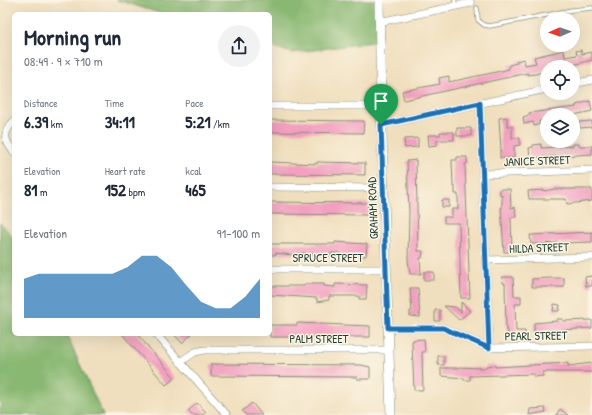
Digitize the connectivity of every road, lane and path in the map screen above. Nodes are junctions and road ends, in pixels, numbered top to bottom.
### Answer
1 (379, 0) edge
2 (455, 3) edge
3 (471, 3) dead end
4 (477, 8) dead end
5 (592, 8) edge
6 (380, 22) junction
7 (592, 80) edge
8 (580, 83) edge
9 (540, 91) edge
10 (480, 103) junction
11 (272, 106) edge
12 (381, 106) junction
13 (12, 123) edge
14 (381, 125) junction
15 (12, 151) edge
16 (592, 170) edge
17 (483, 174) junction
18 (272, 187) edge
19 (384, 188) junction
20 (592, 257) edge
21 (486, 260) junction
22 (272, 269) edge
23 (386, 269) junction
24 (388, 328) junction
25 (158, 336) edge
26 (592, 346) edge
27 (489, 348) junction
28 (389, 350) junction
29 (180, 362) junction
30 (227, 415) edge
31 (392, 415) edge

1 - 6 main road, GRAHAM ROAD
2 - 3 street
2 - 6 street
4 - 5 lane
6 - 12 main road, GRAHAM ROAD
7 - 8 street
9 - 10 street
10 - 14 street
10 - 17 street
11 - 12 street
12 - 14 main road, GRAHAM ROAD
13 - 15 street
14 - 19 main road, GRAHAM ROAD
16 - 17 street, JANICE STREET
17 - 21 street
18 - 19 street
19 - 23 main road, GRAHAM ROAD
20 - 21 street, HILDA STREET
21 - 27 street
22 - 23 street, SPRUCE STREET
23 - 24 main road, GRAHAM ROAD
24 - 27 street, PEARL STREET
24 - 28 main road, GRAHAM ROAD
25 - 29 street
26 - 27 street, PEARL STREET
28 - 29 street, PALM STREET
28 - 31 main road, GRAHAM ROAD
29 - 30 street

